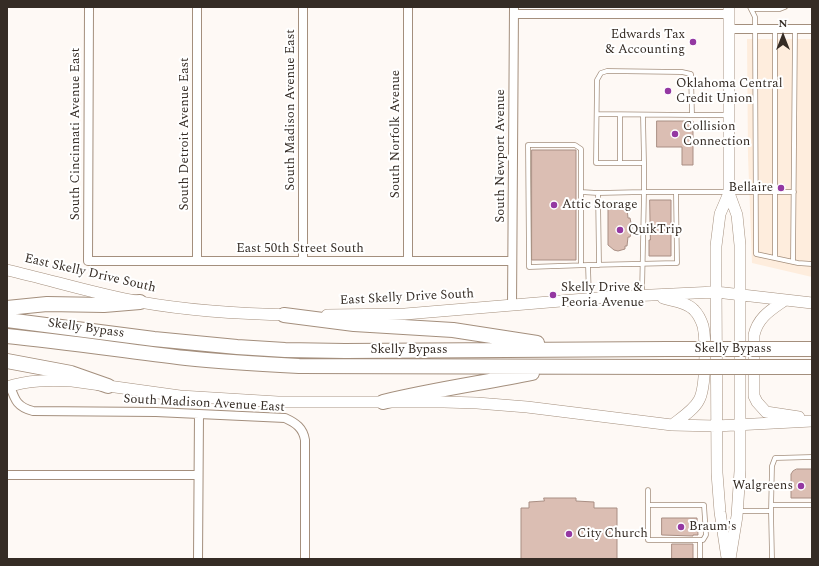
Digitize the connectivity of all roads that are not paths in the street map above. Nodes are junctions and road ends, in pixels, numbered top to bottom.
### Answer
1 (89, 7) edge
2 (197, 7) edge
3 (303, 7) edge
4 (408, 7) edge
5 (785, 7) edge
6 (750, 8) edge
7 (514, 10) edge
8 (729, 11) edge
9 (729, 29) junction
10 (755, 29) junction
11 (775, 29) junction
12 (795, 29) junction
13 (812, 29) edge
14 (596, 114) junction
15 (620, 114) junction
16 (643, 115) junction
17 (692, 115) junction
18 (729, 115) junction
19 (620, 163) junction
20 (644, 163) junction
21 (581, 192) junction
22 (598, 192) junction
23 (644, 192) junction
24 (676, 192) junction
25 (756, 192) junction
26 (775, 192) junction
27 (794, 192) junction
28 (729, 193) junction
29 (775, 258) junction
30 (303, 260) junction
31 (88, 261) joint
32 (197, 261) junction
33 (408, 261) junction
34 (512, 261) junction
35 (794, 262) junction
36 (643, 264) junction
37 (812, 264) edge
38 (581, 265) junction
39 (588, 265) junction
40 (599, 265) junction
41 (7, 270) edge
42 (716, 292) junction
43 (740, 294) junction
44 (647, 295) junction
45 (589, 298) junction
46 (785, 300) junction
47 (140, 302) junction
48 (812, 303) edge
49 (512, 305) junction
50 (7, 308) edge
51 (284, 315) junction
52 (7, 320) edge
53 (7, 336) edge
54 (812, 349) edge
55 (579, 350) junction
56 (7, 361) edge
57 (566, 367) junction
58 (812, 367) edge
59 (9, 386) edge
60 (108, 386) junction
61 (383, 402) junction
62 (199, 414) junction
63 (812, 420) edge
64 (672, 425) junction
65 (740, 425) junction
66 (716, 426) junction
67 (812, 457) edge
68 (7, 475) edge
69 (198, 475) junction
70 (648, 490) dead end
71 (648, 505) junction
72 (772, 505) junction
73 (812, 505) edge
74 (738, 511) junction
75 (771, 511) junction
76 (706, 528) junction
77 (723, 528) junction
78 (700, 540) junction
79 (198, 559) edge
80 (305, 559) edge
81 (700, 559) edge
82 (729, 559) edge
83 (772, 559) edge

1 - 31 street, South Cincinnati Avenue East
2 - 32 street, South Detroit Avenue East
3 - 30 street, South Madison Avenue East
4 - 33 street, South Norfolk Avenue
5 - 6 lane
6 - 10 lane
7 - 8 street
7 - 34 street, South Newport Avenue
8 - 9 main road
9 - 10 street
9 - 18 main road
10 - 11 street
10 - 25 lane
11 - 12 street
11 - 26 lane
12 - 13 street
12 - 27 lane
14 - 15 lane
14 - 17 lane
14 - 19 lane
15 - 16 lane
15 - 19 lane
16 - 17 lane
16 - 20 lane
17 - 18 lane
18 - 28 main road
19 - 20 lane
20 - 23 lane
21 - 22 lane
21 - 38 lane
21 - 38 lane
22 - 23 lane
22 - 40 lane
23 - 24 lane
23 - 36 lane
24 - 28 lane
24 - 36 lane
25 - 26 lane
25 - 28 lane
25 - 29 lane
26 - 27 lane
26 - 29 lane
27 - 35 lane
28 - 42 main road
28 - 43 main road
29 - 35 lane
30 - 32 street, East 50th Street South
30 - 33 street, East 50th Street South
31 - 32 street, East 50th Street South
33 - 34 street, East 50th Street South
34 - 49 street, South Newport Avenue
35 - 37 lane
36 - 40 lane
36 - 44 lane
38 - 39 lane
39 - 40 lane
39 - 45 lane
41 - 47 main road, East Skelly Drive South
42 - 43 main road, East Skelly Drive South
42 - 44 main road, East Skelly Drive South
42 - 66 main road
43 - 46 main road, East Skelly Drive South
43 - 65 main road
44 - 45 main road, East Skelly Drive South
44 - 64 main road
45 - 49 main road, East Skelly Drive South
46 - 48 main road, East Skelly Drive South
46 - 63 main road
47 - 50 highway
47 - 51 main road, East Skelly Drive South
49 - 51 main road, East Skelly Drive South
51 - 55 highway
52 - 55 highway, Skelly Bypass
53 - 57 highway, Skelly Bypass
54 - 55 highway, Skelly Bypass, bridge
56 - 60 highway
57 - 58 highway, Skelly Bypass, bridge
57 - 61 highway
59 - 60 main road
59 - 62 street, South Madison Avenue East
60 - 61 main road
61 - 64 main road
62 - 69 street
62 - 80 street, South Madison Avenue East
63 - 65 main road
64 - 66 main road
65 - 66 main road
65 - 74 main road
66 - 77 main road
67 - 72 lane
68 - 69 street
69 - 79 street
70 - 71 lane
71 - 76 lane
71 - 78 lane
72 - 73 lane
72 - 75 lane
74 - 75 lane
74 - 82 main road
75 - 83 lane
76 - 77 lane
76 - 78 lane
77 - 82 main road
78 - 81 lane

